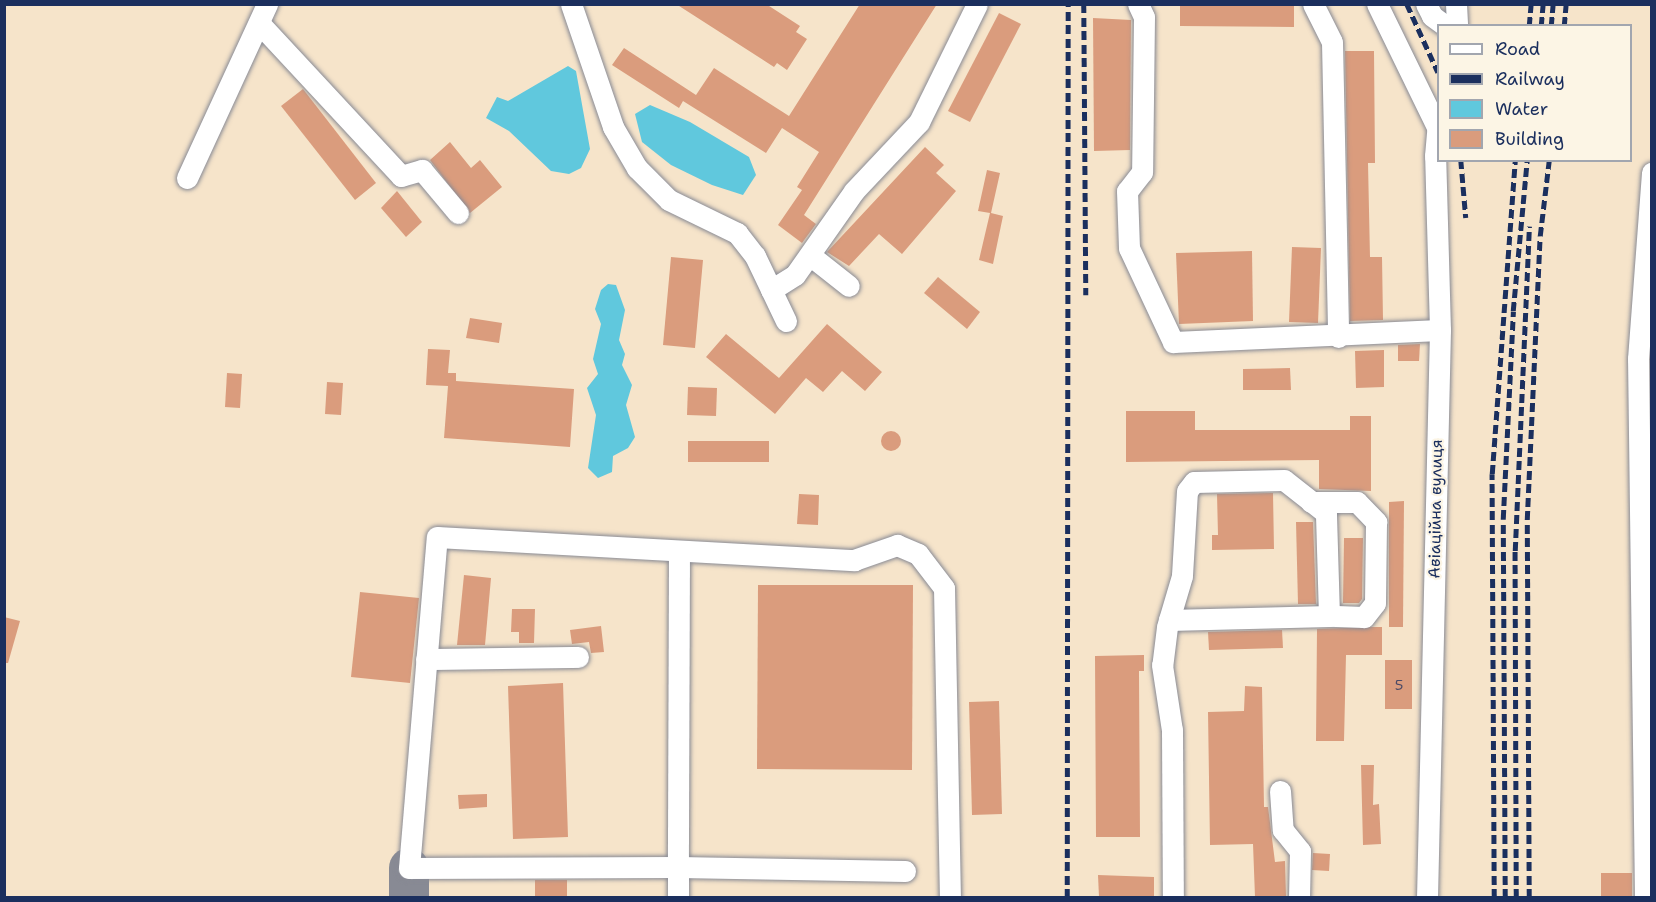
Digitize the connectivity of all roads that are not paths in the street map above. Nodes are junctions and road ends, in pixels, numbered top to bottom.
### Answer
1 (571, 4) edge
2 (977, 4) edge
3 (1138, 4) edge
4 (1313, 4) edge
5 (1377, 4) edge
6 (1426, 4) edge
7 (1456, 4) edge
8 (263, 14) edge
9 (1443, 24) edge
10 (1457, 24) edge
11 (1437, 122) edge
12 (1438, 162) edge
13 (1652, 173) edge
14 (187, 178) dead end
15 (458, 213) dead end
16 (811, 256) junction
17 (849, 286) dead end
18 (771, 290) junction
19 (786, 321) dead end
20 (1440, 330) junction
21 (1338, 337) junction
22 (1311, 502) junction
23 (680, 551) junction
24 (1329, 616) junction
25 (1169, 620) junction
26 (578, 657) dead end
27 (426, 659) junction
28 (1280, 791) dead end
29 (678, 867) junction
30 (904, 871) dead end
31 (678, 897) edge
32 (950, 897) edge
33 (1173, 897) edge
34 (1299, 897) edge
35 (1427, 897) edge
36 (1645, 897) edge

1 - 18 street
2 - 16 street
3 - 21 street
4 - 21 street
5 - 11 street
6 - 9 street
7 - 10 street
8 - 14 street
8 - 15 street
12 - 20 street, Авіаційна вулиця
13 - 36 street
16 - 17 street
16 - 18 street
18 - 19 street
20 - 21 street
20 - 35 street, Авіаційна вулиця
22 - 24 street
22 - 24 street
22 - 25 street
23 - 27 street
23 - 29 street
23 - 32 street
24 - 25 street
25 - 33 street
26 - 27 street
27 - 29 street
28 - 34 street
29 - 30 street
29 - 31 street

